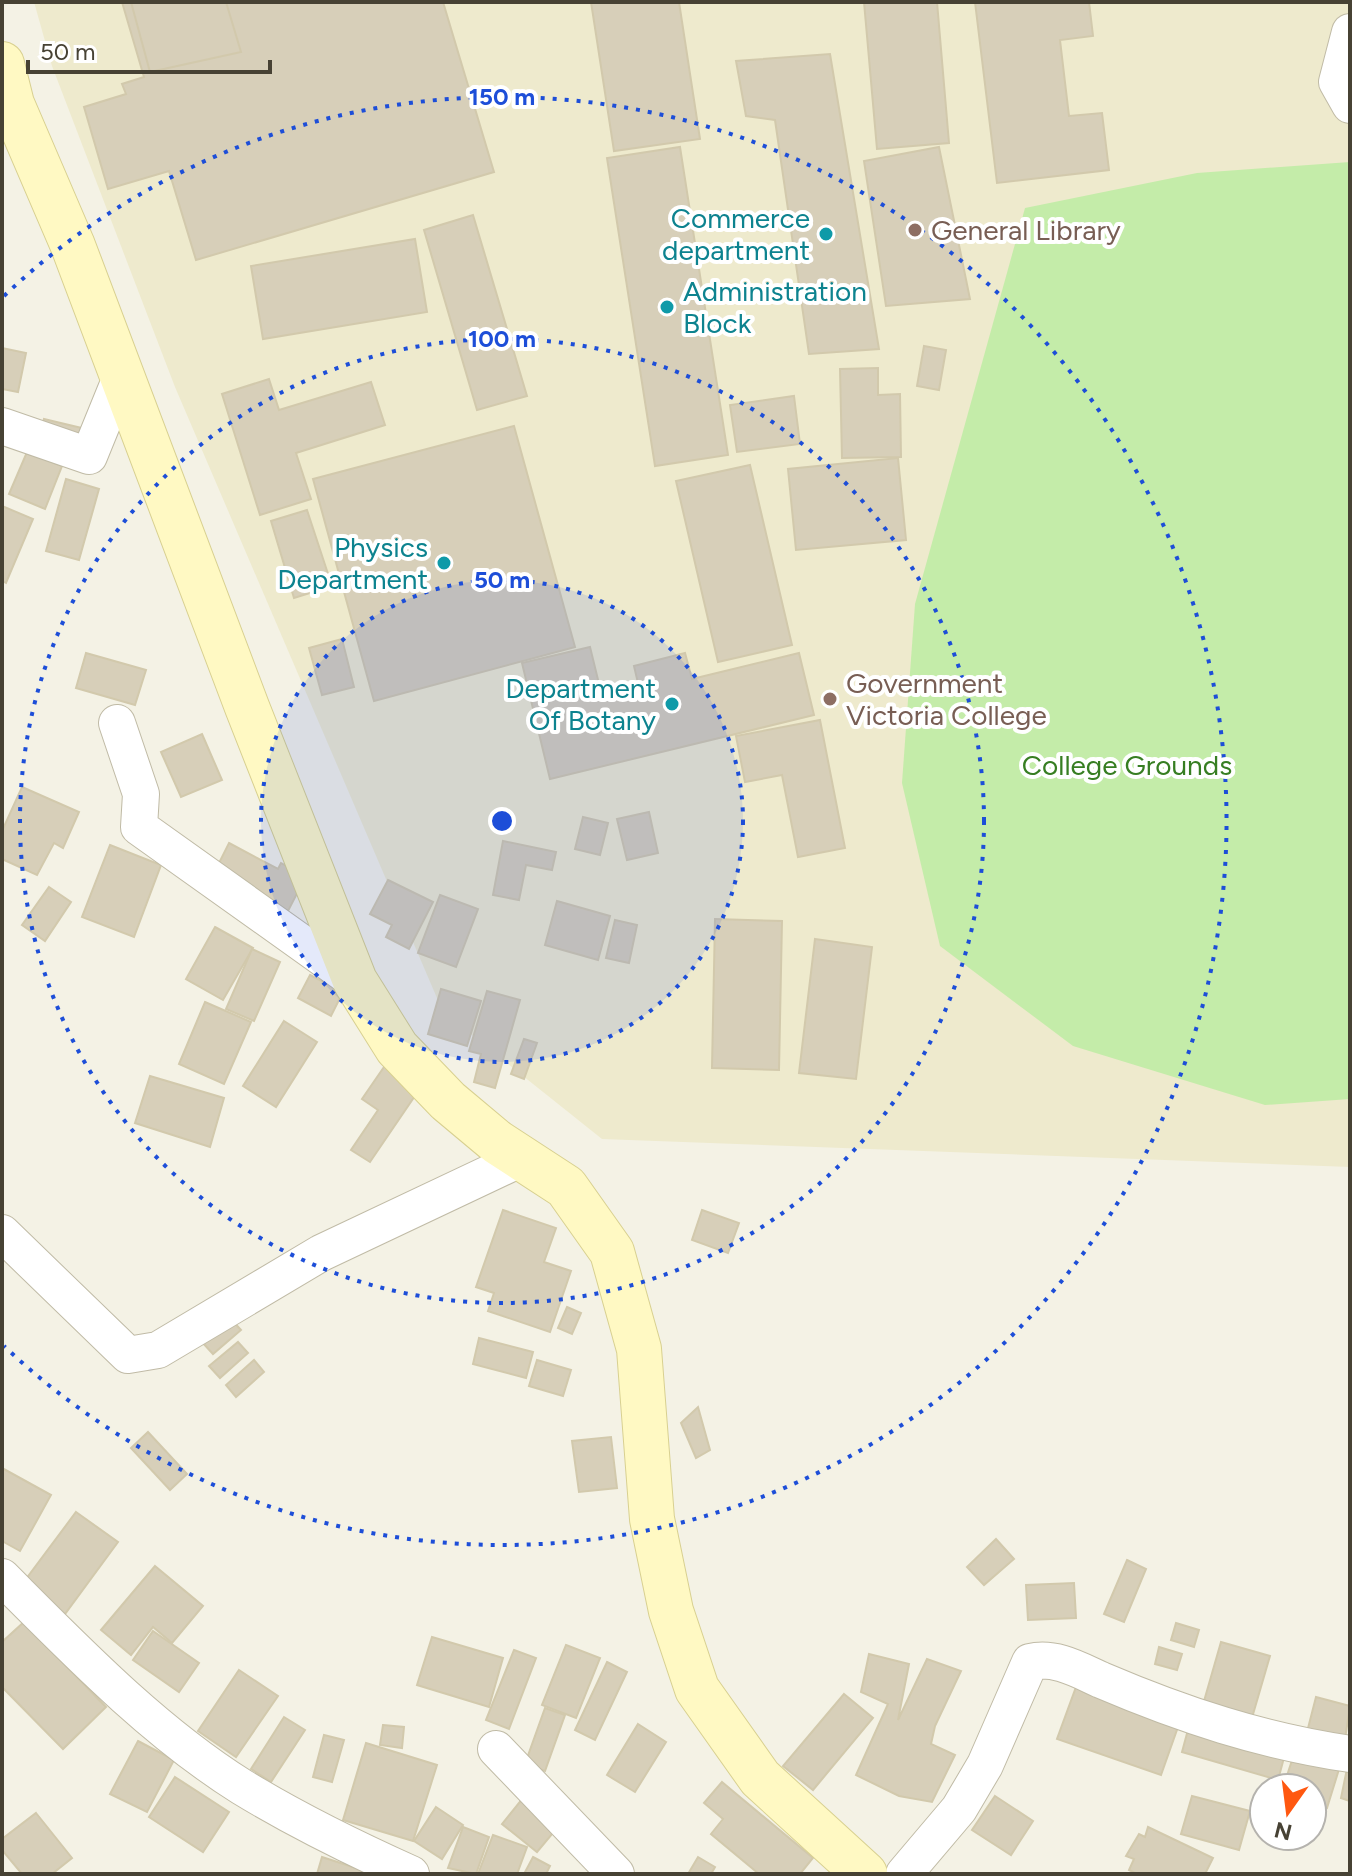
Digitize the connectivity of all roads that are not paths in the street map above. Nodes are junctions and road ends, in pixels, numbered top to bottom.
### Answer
1 (1350, 32) edge
2 (2, 64) edge
3 (1350, 105) edge
4 (122, 375) junction
5 (2, 426) edge
6 (117, 723) dead end
7 (355, 981) junction
8 (522, 1158) junction
9 (2, 1233) edge
10 (2, 1577) edge
11 (496, 1749) dead end
12 (1350, 1754) edge
13 (843, 1867) edge
14 (411, 1874) edge
15 (616, 1874) edge
16 (904, 1874) edge

1 - 3 street
2 - 4 main road
4 - 5 street
4 - 7 main road
6 - 7 street
7 - 8 main road
8 - 9 street
8 - 13 main road
10 - 14 street
11 - 15 street
12 - 16 street

